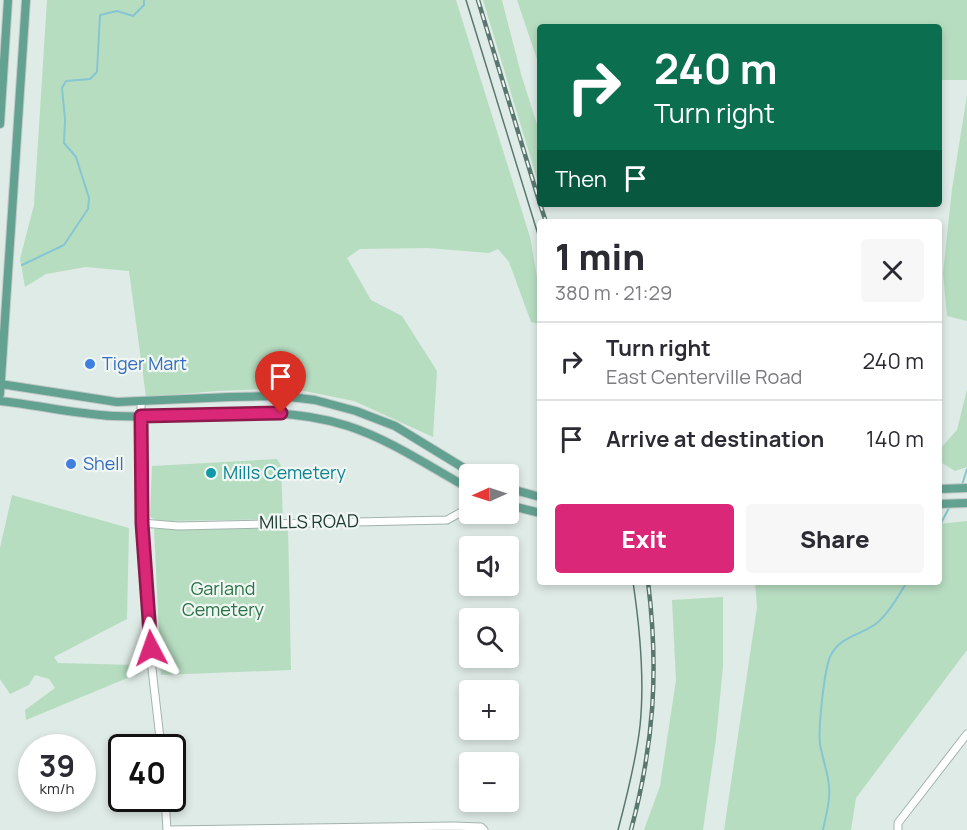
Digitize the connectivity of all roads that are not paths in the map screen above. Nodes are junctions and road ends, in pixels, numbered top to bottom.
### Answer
1 (8, 0) edge
2 (26, 0) edge
3 (0, 124) edge
4 (0, 384) edge
5 (0, 394) edge
6 (0, 401) edge
7 (141, 402) junction
8 (141, 416) junction
9 (459, 466) edge
10 (459, 483) edge
11 (967, 488) edge
12 (942, 489) edge
13 (519, 491) edge
14 (537, 496) edge
15 (967, 503) edge
16 (942, 504) edge
17 (519, 508) edge
18 (537, 512) edge
19 (459, 513) edge
20 (142, 523) junction
21 (160, 734) edge
22 (967, 735) edge
23 (166, 812) edge
24 (482, 829) edge
25 (168, 830) edge
26 (898, 830) edge

1 - 3 main road
2 - 4 main road
4 - 5 main road
4 - 7 main road
6 - 8 main road
7 - 8 street
7 - 9 main road
8 - 10 main road
8 - 20 street
11 - 12 main road
13 - 14 main road
15 - 16 main road
17 - 18 main road
19 - 20 street, MILLS ROAD
20 - 21 street
22 - 26 street
23 - 25 street
24 - 25 street

